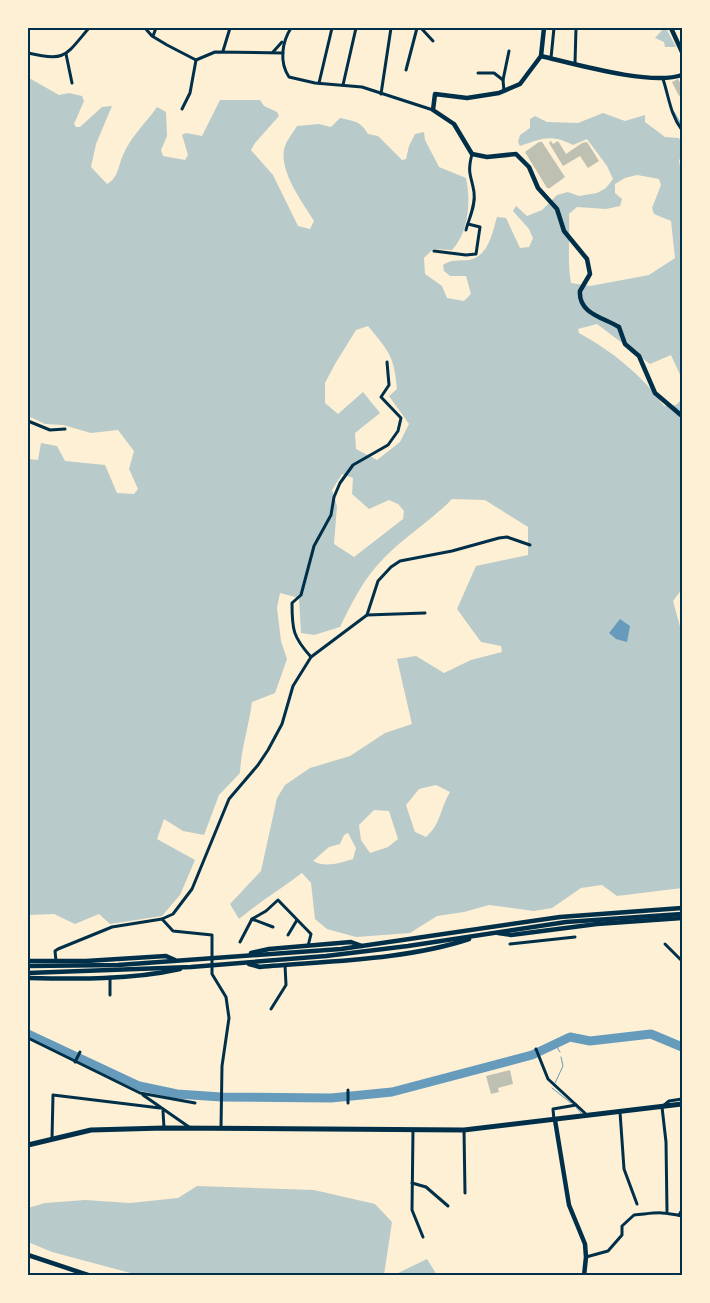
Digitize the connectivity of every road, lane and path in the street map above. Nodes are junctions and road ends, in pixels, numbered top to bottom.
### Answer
1 (89, 28) edge
2 (145, 28) edge
3 (156, 28) edge
4 (230, 28) edge
5 (291, 28) edge
6 (332, 28) edge
7 (356, 28) edge
8 (391, 28) edge
9 (419, 28) edge
10 (544, 28) edge
11 (554, 28) edge
12 (576, 28) edge
13 (671, 28) edge
14 (152, 36) junction
15 (283, 41) junction
16 (433, 41) dead end
17 (223, 51) junction
18 (509, 51) dead end
19 (273, 52) junction
20 (283, 52) junction
21 (682, 52) edge
22 (28, 53) edge
23 (66, 54) junction
24 (541, 56) junction
25 (551, 58) junction
26 (196, 60) junction
27 (575, 63) junction
28 (412, 67) dead end
29 (478, 73) dead end
30 (682, 75) edge
31 (663, 79) junction
32 (503, 80) junction
33 (72, 83) dead end
34 (319, 84) junction
35 (343, 86) junction
36 (504, 90) junction
37 (381, 94) junction
38 (182, 109) dead end
39 (432, 110) junction
40 (682, 130) edge
41 (472, 154) junction
42 (468, 224) junction
43 (466, 230) dead end
44 (434, 251) dead end
45 (387, 362) dead end
46 (682, 416) edge
47 (28, 421) edge
48 (65, 429) dead end
49 (530, 545) dead end
50 (424, 612) dead end
51 (367, 615) junction
52 (311, 657) junction
53 (682, 908) edge
54 (682, 914) edge
55 (682, 918) edge
56 (162, 919) junction
57 (252, 919) junction
58 (298, 920) junction
59 (274, 927) dead end
60 (494, 932) junction
61 (532, 932) junction
62 (482, 934) junction
63 (288, 935) dead end
64 (575, 937) dead end
65 (536, 940) junction
66 (240, 942) dead end
67 (510, 944) dead end
68 (665, 944) dead end
69 (308, 946) junction
70 (362, 946) junction
71 (238, 956) junction
72 (211, 957) junction
73 (176, 960) junction
74 (28, 961) edge
75 (56, 961) junction
76 (682, 961) edge
77 (246, 963) junction
78 (284, 964) junction
79 (212, 965) junction
80 (28, 966) edge
81 (191, 966) junction
82 (28, 973) edge
83 (110, 976) junction
84 (28, 978) edge
85 (110, 995) dead end
86 (271, 1009) dead end
87 (28, 1038) edge
88 (536, 1050) dead end
89 (79, 1053) dead end
90 (75, 1061) junction
91 (348, 1091) dead end
92 (140, 1093) junction
93 (682, 1099) edge
94 (348, 1102) dead end
95 (195, 1103) dead end
96 (682, 1104) edge
97 (577, 1105) junction
98 (662, 1107) junction
99 (161, 1109) junction
100 (620, 1112) junction
101 (587, 1115) junction
102 (554, 1120) junction
103 (164, 1128) junction
104 (221, 1128) junction
105 (192, 1129) junction
106 (413, 1130) junction
107 (464, 1130) junction
108 (52, 1138) junction
109 (28, 1145) edge
110 (412, 1182) junction
111 (465, 1193) dead end
112 (637, 1204) dead end
113 (448, 1206) dead end
114 (682, 1210) edge
115 (667, 1211) junction
116 (681, 1215) edge
117 (423, 1237) dead end
118 (28, 1255) edge
119 (586, 1257) junction
120 (91, 1276) edge
121 (584, 1276) edge

1 - 23 street
2 - 14 street
3 - 14 street
4 - 17 street
5 - 15 street
6 - 34 street
7 - 35 street
8 - 37 street
9 - 16 street
9 - 28 street
10 - 24 main road
11 - 25 street
12 - 27 street
13 - 21 main road
14 - 26 street
15 - 19 street
15 - 20 street
17 - 19 street
17 - 26 street
18 - 32 street
19 - 20 street
20 - 34 street
22 - 23 street
23 - 33 street
24 - 25 main road
24 - 36 main road
25 - 27 main road
26 - 38 street
27 - 31 main road
29 - 32 street
30 - 31 main road
31 - 40 street
32 - 36 street
34 - 35 street
35 - 37 street
36 - 39 main road
37 - 39 street
39 - 41 main road
41 - 42 street
41 - 46 main road
42 - 43 street
42 - 44 street
45 - 52 street
47 - 48 street
49 - 51 street
50 - 51 street
51 - 52 street
52 - 56 street
53 - 70 main road
54 - 60 main road
55 - 61 main road
56 - 72 street
56 - 75 street
57 - 58 street
57 - 59 street
57 - 66 street
58 - 63 street
58 - 69 street
60 - 61 main road
60 - 62 main road
61 - 65 street
62 - 77 main road
62 - 78 main road
64 - 65 street
65 - 67 street
68 - 76 street
69 - 70 main road
69 - 71 main road
70 - 71 main road
71 - 72 main road
72 - 73 main road
72 - 79 street
73 - 75 main road
73 - 80 main road
74 - 75 main road
77 - 78 main road
77 - 79 main road
78 - 86 street
79 - 81 main road
79 - 104 street
81 - 82 main road
81 - 83 main road
83 - 84 main road
83 - 85 street
87 - 90 street
88 - 97 street
89 - 90 street
90 - 92 street
91 - 94 street
92 - 95 street
92 - 99 street
93 - 98 street
96 - 98 highway
97 - 101 street
97 - 102 street
98 - 100 highway
98 - 115 street
99 - 103 street
99 - 105 street
99 - 108 street
100 - 101 highway
100 - 112 street
101 - 102 highway
102 - 107 highway
102 - 119 main road
103 - 105 highway
103 - 108 highway
104 - 105 highway
104 - 106 highway
106 - 107 highway
106 - 110 street
107 - 111 street
108 - 109 highway
110 - 113 street
110 - 117 street
114 - 116 street
115 - 116 street
115 - 119 street
118 - 120 main road
119 - 121 main road

